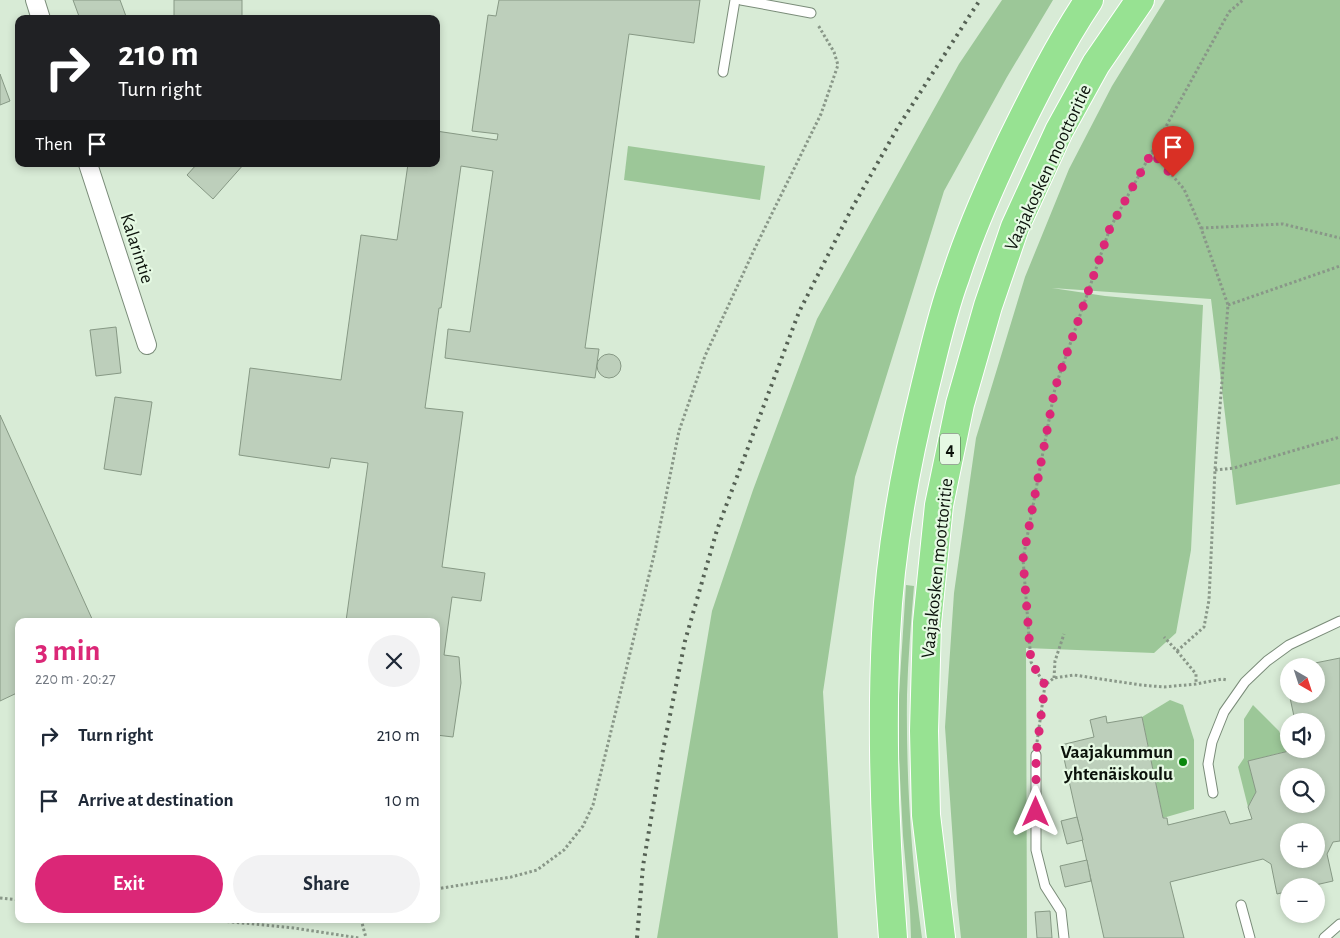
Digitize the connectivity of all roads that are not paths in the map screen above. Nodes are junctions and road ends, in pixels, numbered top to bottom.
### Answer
1 (36, 0) edge
2 (735, 0) edge
3 (741, 0) edge
4 (1089, 0) edge
5 (1140, 0) edge
6 (811, 13) road end
7 (41, 15) edge
8 (723, 72) dead end
9 (89, 167) edge
10 (147, 345) dead end
11 (1340, 621) edge
12 (1036, 755) road end
13 (1213, 793) dead end
14 (1241, 905) dead end
15 (1340, 924) edge
16 (893, 938) edge
17 (940, 938) edge
18 (1064, 938) edge
19 (1250, 938) edge
20 (1324, 938) edge

1 - 7 street
2 - 8 lane
3 - 6 lane
4 - 16 highway, 4
5 - 17 highway, Vaajakosken moottoritie / 4
9 - 10 street, Kalarintie
11 - 13 lane
12 - 18 lane
14 - 19 lane
15 - 20 lane

